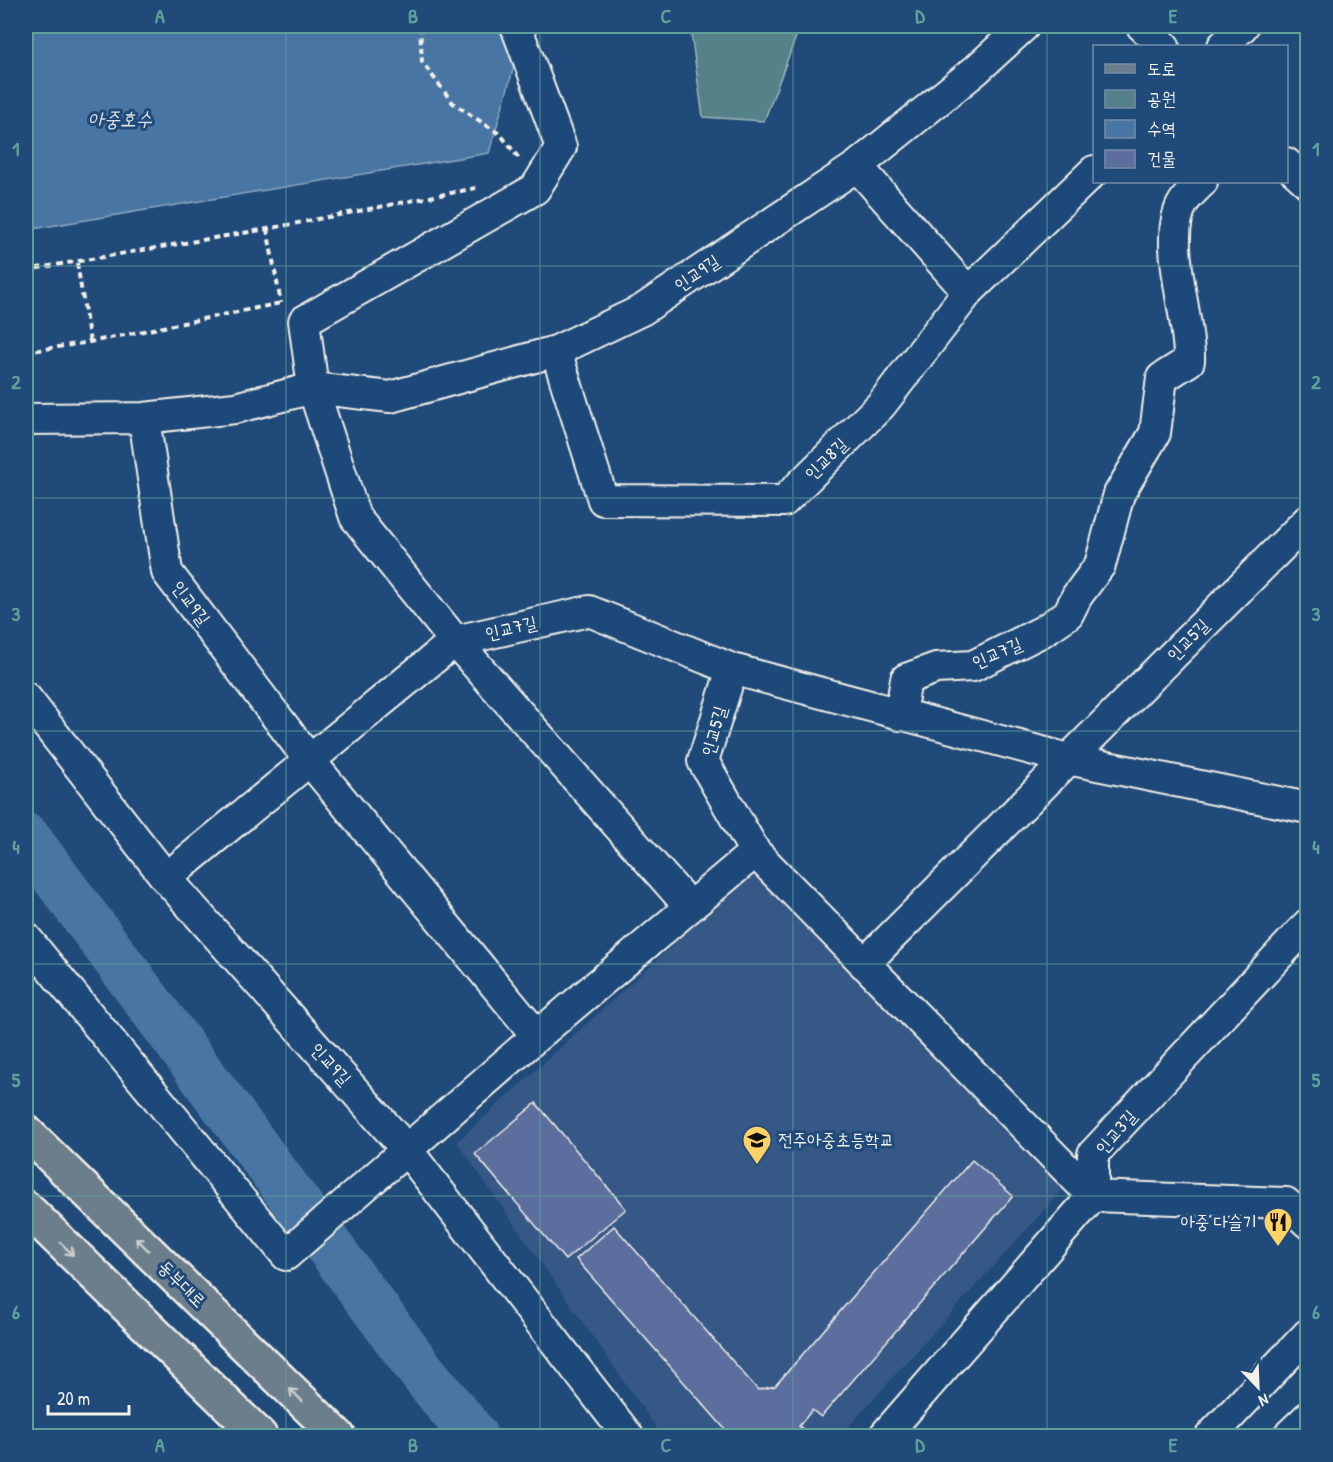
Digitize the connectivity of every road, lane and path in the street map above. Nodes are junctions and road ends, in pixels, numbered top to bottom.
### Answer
1 (420, 26) edge
2 (516, 26) edge
3 (1024, 26) edge
4 (1142, 26) edge
5 (1243, 26) edge
6 (1163, 45) edge
7 (1223, 45) edge
8 (1288, 164) edge
9 (857, 166) junction
10 (515, 169) dead end
11 (1093, 173) edge
12 (1201, 183) edge
13 (1308, 183) edge
14 (482, 187) dead end
15 (267, 229) junction
16 (77, 263) junction
17 (26, 270) edge
18 (968, 292) junction
19 (293, 312) junction
20 (90, 342) junction
21 (556, 351) junction
22 (26, 352) edge
23 (314, 388) junction
24 (144, 418) junction
25 (26, 419) edge
26 (1308, 520) edge
27 (455, 641) junction
28 (732, 669) junction
29 (26, 698) edge
30 (900, 715) junction
31 (1068, 759) junction
32 (310, 761) junction
33 (1308, 808) edge
34 (755, 852) junction
35 (166, 878) junction
36 (689, 906) junction
37 (1308, 924) edge
38 (26, 938) edge
39 (864, 964) junction
40 (537, 1036) junction
41 (26, 1132) edge
42 (407, 1150) junction
43 (1093, 1196) junction
44 (26, 1208) edge
45 (1308, 1223) edge
46 (1308, 1335) edge
47 (1308, 1417) edge
48 (260, 1437) edge
49 (338, 1437) edge
50 (628, 1437) edge
51 (884, 1437) edge
52 (1211, 1437) edge
53 (1288, 1437) edge

1 - 10 path
2 - 19 street
3 - 9 street, 인교9길
4 - 6 street
5 - 7 street
8 - 13 street
9 - 18 street
9 - 21 street, 인교9길
11 - 18 street, 인교8길
12 - 30 street, 인교7길
14 - 15 path
15 - 16 path
15 - 19 path
16 - 17 path
16 - 20 path
18 - 21 street, 인교8길
19 - 20 path
19 - 23 street
20 - 22 path
21 - 23 street, 인교9길
23 - 24 street, 인교9길
23 - 27 street
24 - 25 street, 인교9길
24 - 32 street, 인교9길
26 - 31 street, 인교5길
27 - 28 street, 인교7길
27 - 32 street
27 - 36 street
28 - 30 street, 인교7길
28 - 34 street, 인교5길
29 - 35 street, 인교9길
30 - 31 street
31 - 33 street
31 - 39 street, 인교5길
32 - 35 street
32 - 40 street, 인교9길
34 - 36 street
34 - 39 street, 인교5길
35 - 42 street, 인교9길
36 - 40 street
37 - 43 street, 인교3길
38 - 42 street
39 - 43 street, 인교5길
40 - 42 street
49 -> 41 main road, 동부대로
42 - 50 street, 인교9길
43 - 45 street
43 - 51 street
44 -> 48 main road
46 - 52 street
47 - 53 street

